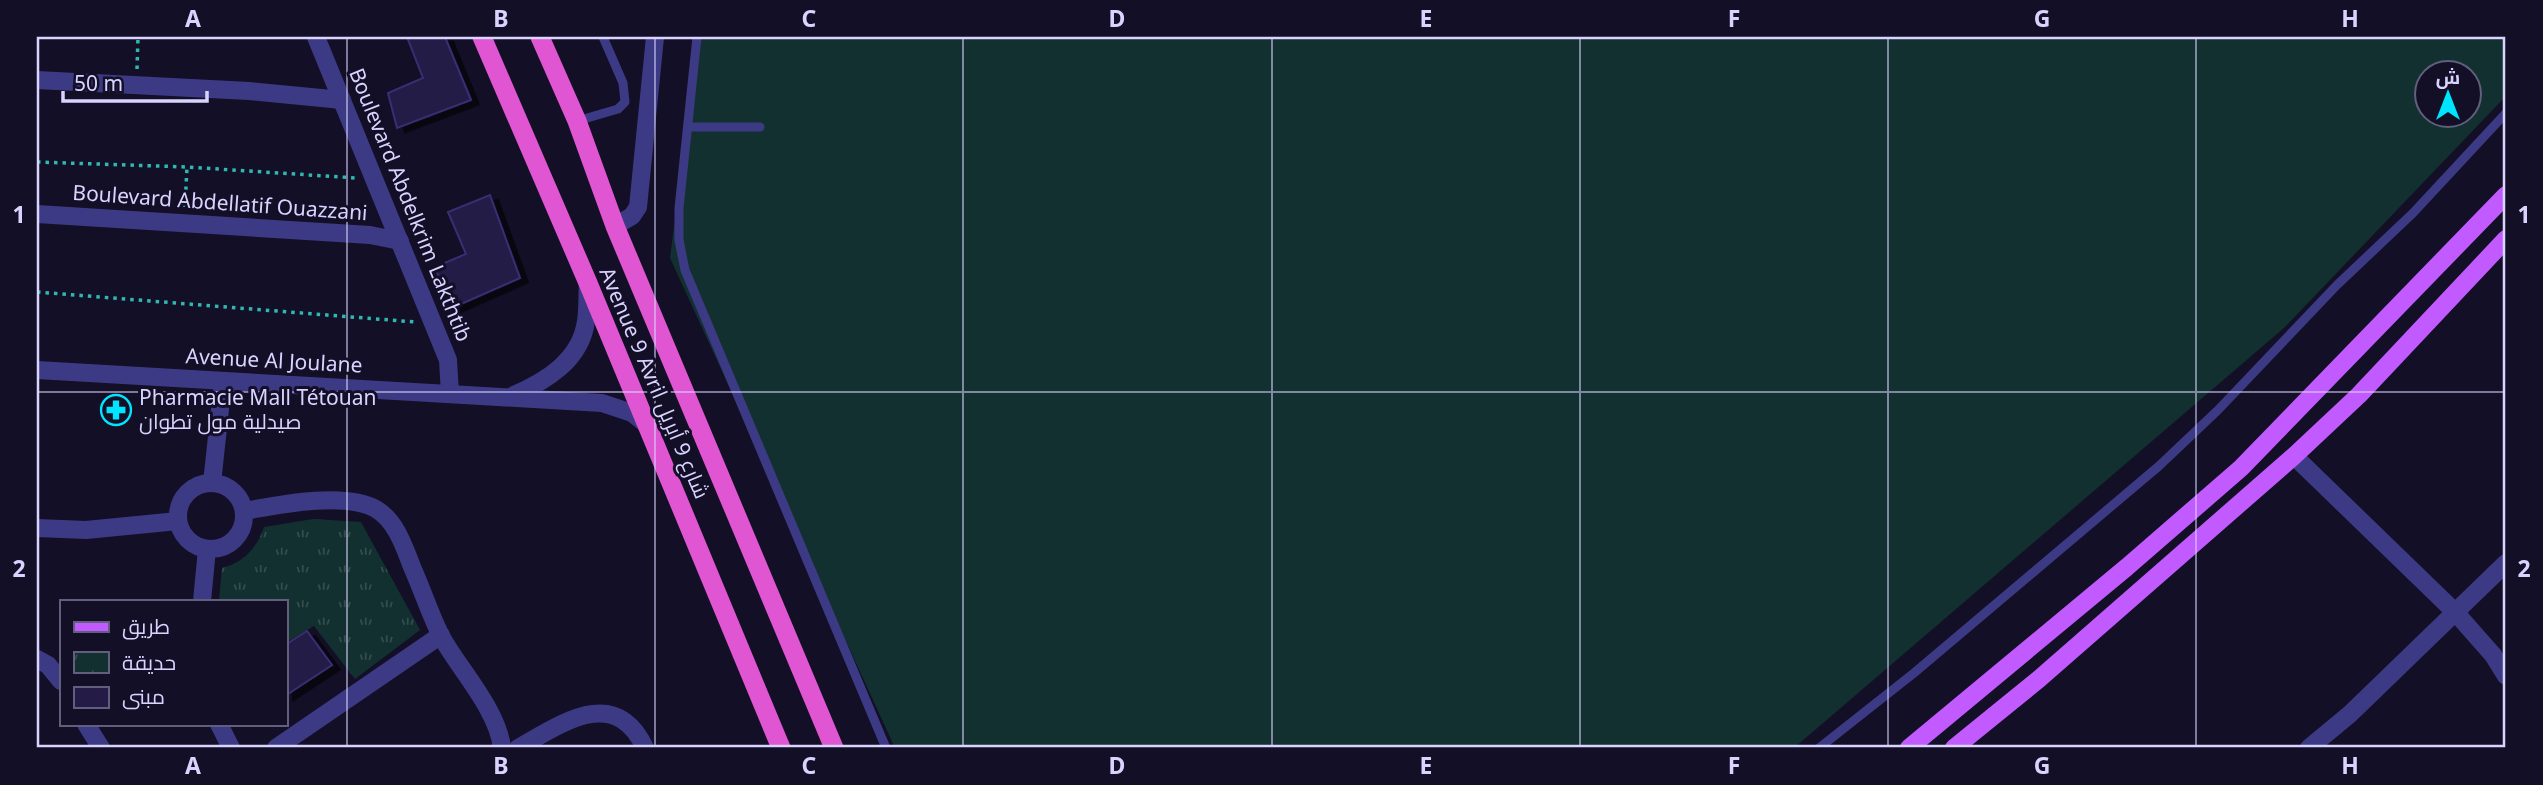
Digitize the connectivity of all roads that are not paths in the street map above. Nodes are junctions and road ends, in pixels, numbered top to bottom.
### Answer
1 (316, 37) edge
2 (482, 37) edge
3 (540, 37) edge
4 (603, 37) edge
5 (656, 37) edge
6 (697, 37) edge
7 (37, 80) edge
8 (342, 100) junction
9 (2506, 113) edge
10 (577, 121) junction
11 (689, 127) junction
12 (760, 127) dead end
13 (2506, 195) edge
14 (37, 214) edge
15 (615, 226) junction
16 (2506, 239) edge
17 (400, 241) junction
18 (588, 283) junction
19 (37, 370) edge
20 (223, 380) junction
21 (450, 394) junction
22 (509, 397) junction
23 (646, 424) junction
24 (2294, 456) junction
25 (212, 483) junction
26 (244, 511) junction
27 (178, 522) junction
28 (37, 528) edge
29 (206, 549) junction
30 (2506, 563) edge
31 (202, 600) edge
32 (2456, 613) junction
33 (441, 635) junction
34 (37, 659) edge
35 (2506, 676) edge
36 (60, 680) edge
37 (87, 726) edge
38 (220, 726) edge
39 (101, 748) edge
40 (231, 748) edge
41 (276, 748) edge
42 (502, 748) edge
43 (518, 748) edge
44 (645, 748) edge
45 (781, 748) edge
46 (834, 748) edge
47 (886, 748) edge
48 (1819, 748) edge
49 (1909, 748) edge
50 (1954, 748) edge
51 (2309, 748) edge

1 - 8 street, Boulevard Abdelkrim Lakthtib
2 - 18 highway, Avenue 9 Avril شارع 9 أبريل
3 - 10 highway, Avenue 9 Avril شارع 9 أبريل
4 - 10 lane
5 - 15 street
6 - 11 lane
7 - 8 street
8 - 17 street, Boulevard Abdelkrim Lakthtib
9 - 48 lane
10 - 15 highway, Avenue 9 Avril شارع 9 أبريل
11 - 12 lane
11 - 47 lane
13 - 49 main road
14 - 17 street, Boulevard Abdellatif Ouazzani
15 - 46 highway, Avenue 9 Avril شارع 9 أبريل
16 - 24 main road
17 - 21 street, Boulevard Abdelkrim Lakthtib
18 - 22 street, Avenue Al Joulane
18 - 23 highway, Avenue 9 Avril شارع 9 أبريل
19 - 20 street, Avenue Al Joulane
20 - 21 street, Avenue Al Joulane
20 - 25 street
21 - 22 street, Avenue Al Joulane
22 - 23 street, Avenue Al Joulane
23 - 45 highway, Avenue 9 Avril شارع 9 أبريل
24 - 32 street
24 - 50 main road
25 - 26 street
25 - 27 street
26 - 29 street
26 - 33 street
27 - 28 street
27 - 29 street
29 - 31 street
30 - 32 street
32 - 35 street
32 - 51 street
33 - 41 street
33 - 42 street
34 - 36 street
37 - 39 street
38 - 40 street
43 - 44 street

